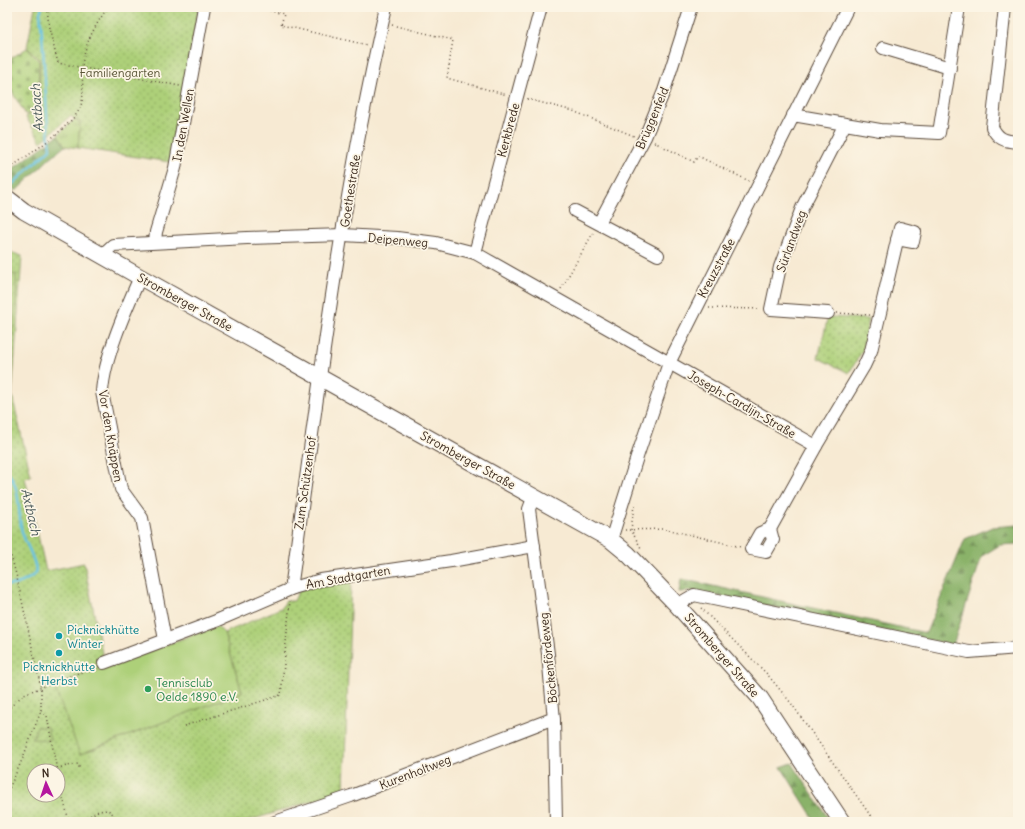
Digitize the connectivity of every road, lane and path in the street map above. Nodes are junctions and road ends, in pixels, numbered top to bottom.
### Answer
1 (47, 7) edge
2 (108, 7) edge
3 (204, 7) edge
4 (254, 7) edge
5 (386, 7) edge
6 (541, 7) edge
7 (691, 7) edge
8 (848, 7) edge
9 (959, 7) edge
10 (1005, 7) edge
11 (382, 23) junction
12 (376, 48) junction
13 (883, 48) dead end
14 (82, 67) junction
15 (950, 68) junction
16 (190, 88) junction
17 (517, 97) junction
18 (794, 115) junction
19 (845, 124) junction
20 (644, 139) junction
21 (1018, 142) edge
22 (7, 170) edge
23 (758, 185) junction
24 (10, 200) edge
25 (575, 211) dead end
26 (599, 223) junction
27 (343, 235) junction
28 (897, 238) dead end
29 (155, 242) junction
30 (476, 253) junction
31 (102, 255) junction
32 (658, 255) dead end
33 (140, 277) junction
34 (556, 298) junction
35 (696, 305) junction
36 (771, 309) junction
37 (828, 313) joint
38 (878, 316) junction
39 (669, 362) junction
40 (320, 377) junction
41 (816, 446) junction
42 (534, 496) junction
43 (634, 504) dead end
44 (631, 530) junction
45 (613, 535) junction
46 (7, 541) edge
47 (534, 546) junction
48 (751, 549) joint
49 (644, 552) dead end
50 (293, 588) junction
51 (684, 601) junction
52 (166, 640) junction
53 (1018, 648) edge
54 (104, 663) joint
55 (41, 688) junction
56 (7, 710) edge
57 (41, 710) junction
58 (554, 720) junction
59 (184, 726) dead end
60 (56, 763) edge
61 (66, 766) edge
62 (80, 770) dead end
63 (7, 793) edge
64 (64, 803) edge
65 (73, 822) edge
66 (80, 822) edge
67 (116, 822) edge
68 (275, 822) edge
69 (556, 822) edge
70 (842, 822) edge
71 (875, 822) edge

1 - 14 path
2 - 14 path
3 - 16 street, In den Wellen
4 - 12 path
5 - 11 street, Goethestraße
6 - 17 street, Kerkbrede
7 - 20 street, Brüggenfeld
8 - 18 street, Kreuzstraße
9 - 15 street
10 - 21 street
11 - 12 street, Goethestraße
11 - 17 path
12 - 27 street, Goethestraße
13 - 15 street
14 - 16 path
14 - 22 path
15 - 19 street
16 - 29 street, In den Wellen
17 - 20 path
17 - 30 street, Kerkbrede
18 - 19 street
18 - 23 street, Kreuzstraße
19 - 36 street, Sürlandweg
20 - 23 path
20 - 26 street, Brüggenfeld
23 - 35 street, Kreuzstraße
24 - 31 main road, Stromberger Straße
25 - 26 street
26 - 32 street
26 - 34 path
27 - 29 street, Deipenweg
27 - 30 street, Deipenweg
27 - 40 street, Goethestraße
28 - 38 street
29 - 31 street, Deipenweg
30 - 34 street, Deipenweg
31 - 33 main road, Stromberger Straße
33 - 40 main road, Stromberger Straße
33 - 52 street, Vor den Knäppen
34 - 39 street, Deipenweg
35 - 36 path
35 - 39 street, Kreuzstraße
36 - 37 street
37 - 38 path
38 - 41 street
39 - 41 street, Joseph-Cardijn-Straße
39 - 45 street, Kreuzstraße
40 - 42 main road, Stromberger Straße
40 - 50 street, Zum Schützenhof
41 - 48 street
42 - 45 main road, Stromberger Straße
42 - 47 street, Böckenfördeweg
43 - 44 path
44 - 45 path
44 - 48 path
44 - 49 path
45 - 51 main road, Stromberger Straße
46 - 55 path
47 - 50 street, Am Stadtgarten
47 - 58 street, Böckenfördeweg
50 - 52 street, Am Stadtgarten
50 - 59 path
51 - 53 street
51 - 70 main road, Stromberger Straße
51 - 71 path
52 - 54 street, Am Stadtgarten
54 - 55 path
55 - 56 path
55 - 57 path
57 - 60 path
57 - 63 path
58 - 68 street, Kurenholtweg
58 - 69 street, Böckenfördeweg
61 - 62 path
64 - 65 path
66 - 67 path

